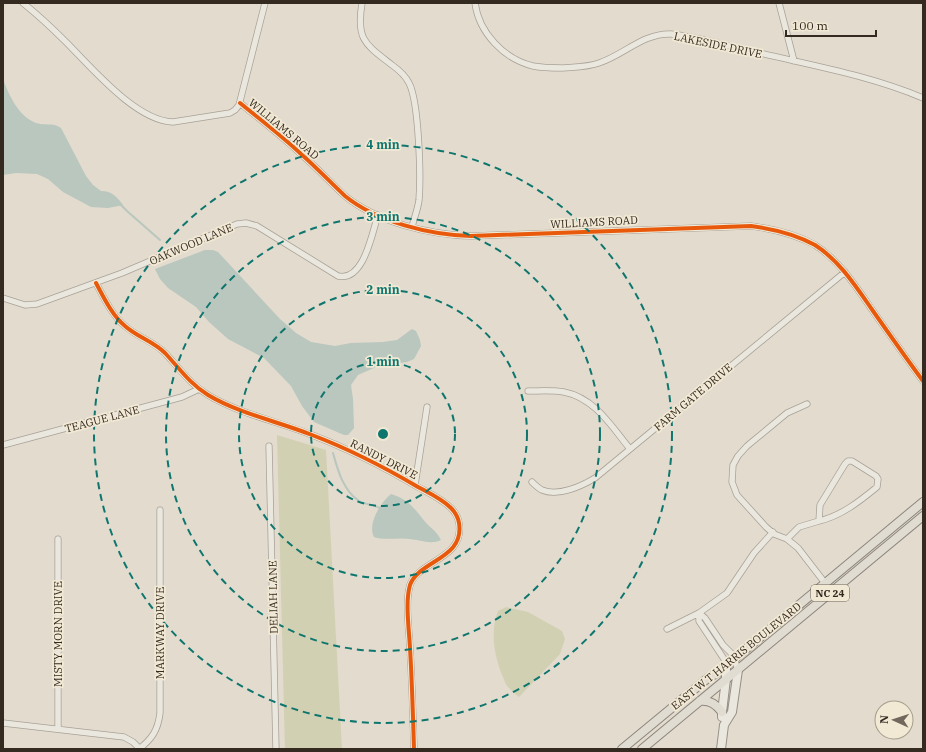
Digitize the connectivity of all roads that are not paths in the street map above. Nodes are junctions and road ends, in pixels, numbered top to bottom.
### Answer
1 (23, 3) edge
2 (264, 3) edge
3 (362, 3) edge
4 (475, 3) edge
5 (779, 3) edge
6 (794, 61) junction
7 (923, 98) edge
8 (240, 103) junction
9 (378, 215) junction
10 (412, 227) junction
11 (845, 272) junction
12 (96, 283) junction
13 (3, 298) edge
14 (923, 381) edge
15 (199, 389) junction
16 (528, 390) dead end
17 (808, 404) dead end
18 (427, 407) dead end
19 (3, 445) edge
20 (269, 446) dead end
21 (630, 449) junction
22 (532, 482) dead end
23 (415, 485) junction
24 (923, 502) edge
25 (160, 510) dead end
26 (923, 516) edge
27 (819, 521) junction
28 (773, 532) junction
29 (58, 538) dead end
30 (787, 539) junction
31 (825, 583) junction
32 (699, 613) junction
33 (667, 629) dead end
34 (734, 658) junction
35 (726, 665) junction
36 (738, 670) junction
37 (726, 679) junction
38 (700, 701) junction
39 (722, 712) junction
40 (3, 723) edge
41 (724, 725) junction
42 (58, 729) junction
43 (139, 749) edge
44 (276, 749) edge
45 (414, 749) edge
46 (622, 749) edge
47 (642, 749) edge
48 (721, 749) edge

1 - 8 street, WILLIAMS ROAD
2 - 8 street
3 - 10 street
4 - 6 street, LAKESIDE DRIVE
5 - 6 street
6 - 7 street, LAKESIDE DRIVE
8 - 9 street, WILLIAMS ROAD
9 - 10 street, WILLIAMS ROAD
9 - 12 street, OAKWOOD LANE
10 - 11 street, WILLIAMS ROAD
11 - 14 street, WILLIAMS ROAD
11 - 21 street, FARM GATE DRIVE
12 - 13 street, OAKWOOD LANE
12 - 15 street, RANDY DRIVE
15 - 19 street, TEAGUE LANE
15 - 23 street, RANDY DRIVE
16 - 21 street
17 - 28 street
18 - 23 street
20 - 44 street, DELIAH LANE
21 - 22 street, FARM GATE DRIVE
23 - 45 street, RANDY DRIVE
24 - 31 main road, EAST W T HARRIS BOULEVARD / NC 24
25 - 43 street, MARKWAY DRIVE
26 - 36 main road, EAST W T HARRIS BOULEVARD / NC 24
27 - 27 street
27 - 30 street
28 - 30 street
28 - 32 street
29 - 42 street, MISTY MORN DRIVE
30 - 31 street
31 - 34 main road, EAST W T HARRIS BOULEVARD / NC 24
32 - 33 street
32 - 34 street
32 - 35 street
34 - 35 main road, EAST W T HARRIS BOULEVARD / NC 24
34 - 36 street
35 - 37 street
35 - 46 main road, EAST W T HARRIS BOULEVARD / NC 24
36 - 37 main road, EAST W T HARRIS BOULEVARD / NC 24
36 - 41 street
37 - 38 main road, EAST W T HARRIS BOULEVARD / NC 24
37 - 39 street
38 - 39 main road
38 - 47 main road, EAST W T HARRIS BOULEVARD / NC 24
39 - 41 street
40 - 42 street
41 - 48 street
42 - 43 street

